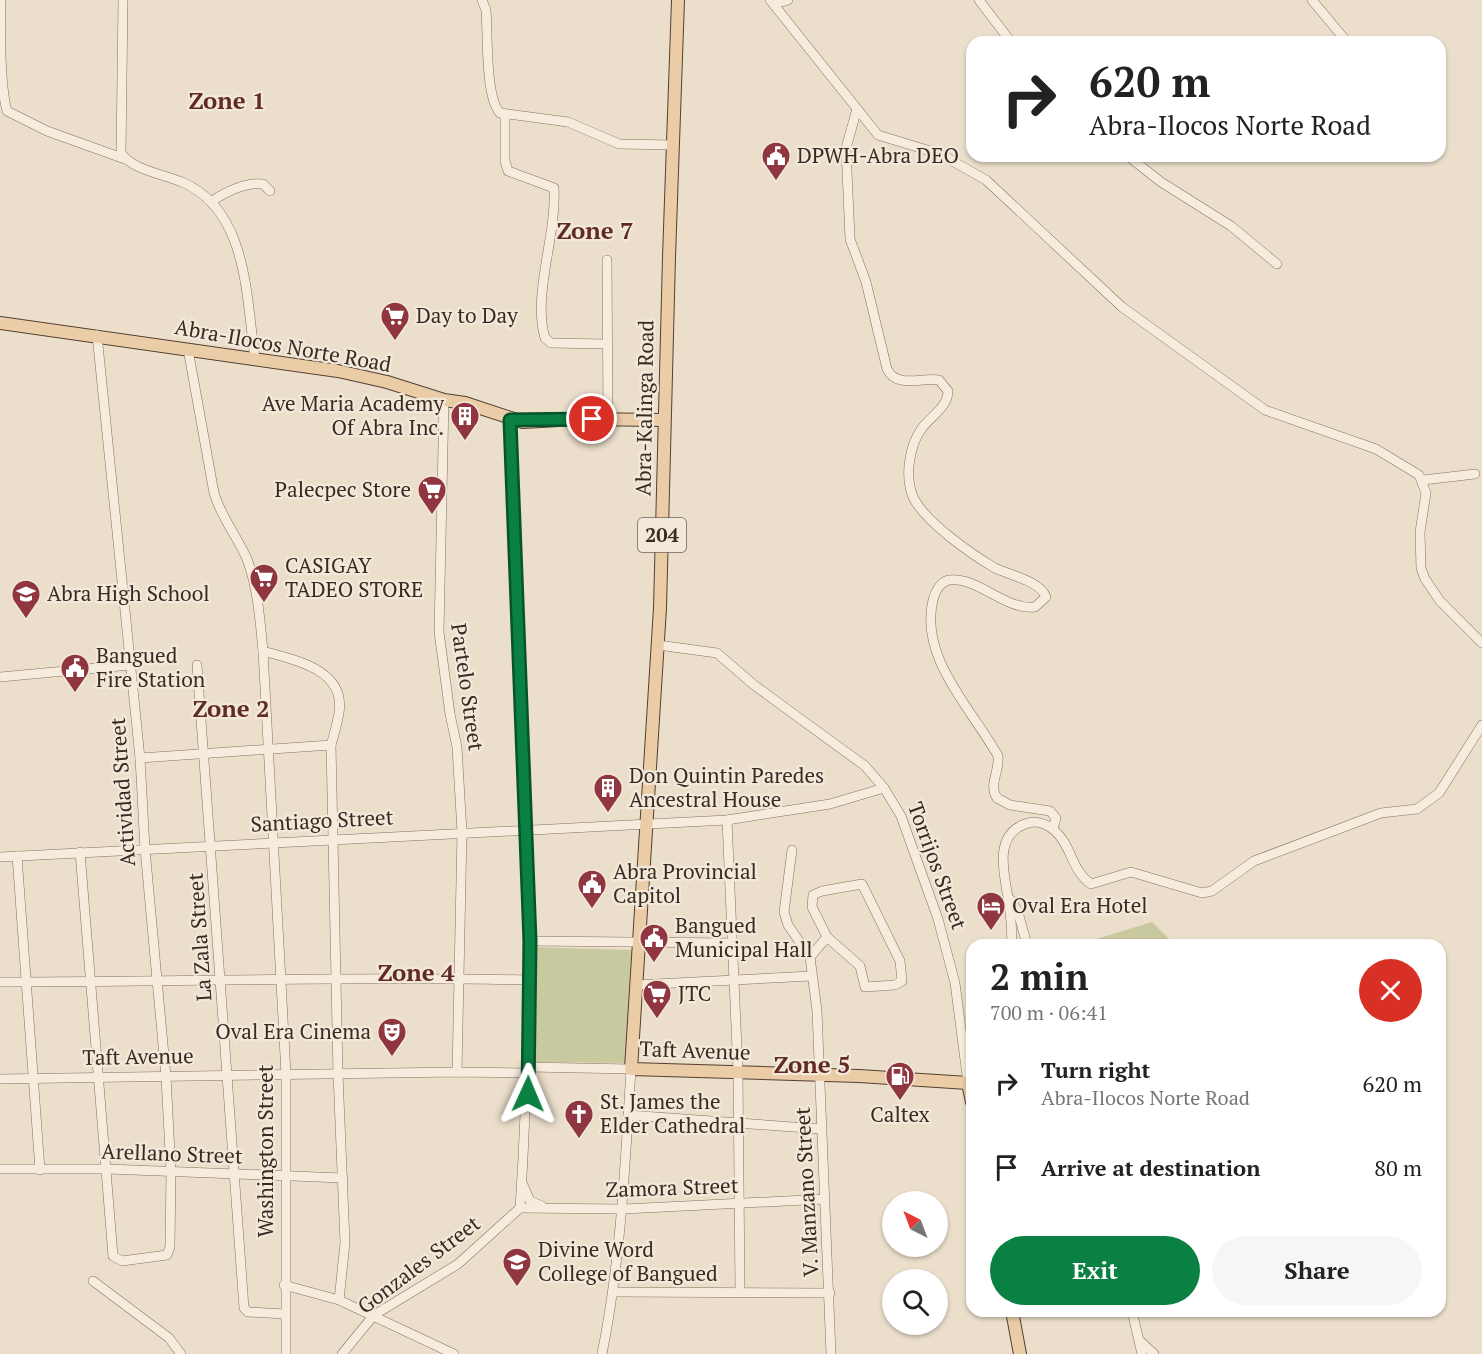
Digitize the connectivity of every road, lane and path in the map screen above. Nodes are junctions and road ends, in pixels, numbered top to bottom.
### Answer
1 (1, 0) edge
2 (123, 0) edge
3 (482, 0) edge
4 (678, 0) edge
5 (788, 0) edge
6 (979, 0) edge
7 (1312, 0) edge
8 (773, 2) edge
9 (1006, 36) edge
10 (1342, 36) edge
11 (857, 109) junction
12 (505, 116) junction
13 (673, 145) junction
14 (125, 159) junction
15 (1136, 162) edge
16 (270, 191) dead end
17 (212, 201) junction
18 (607, 260) dead end
19 (1278, 264) dead end
20 (0, 323) edge
21 (97, 335) junction
22 (606, 344) junction
23 (188, 349) junction
24 (255, 358) junction
25 (444, 400) junction
26 (608, 419) junction
27 (510, 420) junction
28 (664, 420) junction
29 (1475, 474) dead end
30 (1423, 480) junction
31 (1482, 643) edge
32 (658, 645) junction
33 (263, 651) junction
34 (130, 665) junction
35 (197, 665) dead end
36 (0, 677) edge
37 (1482, 725) edge
38 (331, 745) junction
39 (269, 749) junction
40 (204, 752) junction
41 (140, 758) junction
42 (884, 788) junction
43 (727, 820) junction
44 (647, 822) junction
45 (526, 828) junction
46 (1053, 829) junction
47 (462, 832) junction
48 (334, 839) junction
49 (273, 842) junction
50 (212, 845) junction
51 (145, 849) junction
52 (792, 850) dead end
53 (80, 852) junction
54 (0, 856) edge
55 (17, 856) junction
56 (1007, 893) junction
57 (827, 937) junction
58 (1011, 939) edge
59 (1025, 939) edge
60 (640, 940) junction
61 (530, 941) junction
62 (732, 944) junction
63 (810, 957) junction
64 (812, 976) junction
65 (281, 978) junction
66 (337, 978) junction
67 (460, 978) junction
68 (528, 980) junction
69 (734, 980) junction
70 (221, 981) junction
71 (0, 982) edge
72 (26, 982) junction
73 (156, 982) junction
74 (92, 983) junction
75 (636, 984) junction
76 (966, 1056) edge
77 (631, 1069) junction
78 (528, 1070) junction
79 (457, 1072) junction
80 (738, 1072) junction
81 (227, 1074) junction
82 (286, 1074) junction
83 (338, 1074) junction
84 (821, 1075) junction
85 (166, 1077) junction
86 (0, 1078) edge
87 (99, 1078) junction
88 (33, 1079) junction
89 (966, 1083) edge
90 (628, 1115) junction
91 (737, 1125) junction
92 (821, 1129) junction
93 (0, 1169) edge
94 (107, 1169) junction
95 (40, 1170) junction
96 (171, 1172) junction
97 (235, 1174) junction
98 (284, 1174) junction
99 (343, 1178) junction
100 (522, 1183) junction
101 (825, 1199) junction
102 (738, 1204) junction
103 (520, 1208) junction
104 (549, 1208) junction
105 (624, 1209) junction
106 (93, 1281) dead end
107 (284, 1285) junction
108 (614, 1292) junction
109 (740, 1293) junction
110 (830, 1293) junction
111 (339, 1300) junction
112 (285, 1314) junction
113 (374, 1315) junction
114 (1013, 1317) edge
115 (1133, 1317) edge
116 (1139, 1340) junction
117 (181, 1354) edge
118 (286, 1354) edge
119 (342, 1354) edge
120 (454, 1354) edge
121 (602, 1354) edge
122 (831, 1354) edge
123 (1020, 1354) edge
124 (1142, 1354) edge
125 (1154, 1354) edge

1 - 14 street
2 - 14 street
3 - 12 street
4 - 13 main road, Abra-Kalinga Road / 204
5 - 8 street
6 - 9 street
7 - 10 street
8 - 11 street
11 - 30 street
11 - 46 street
12 - 13 street
12 - 22 street
13 - 28 main road, Abra-Kalinga Road / 204
14 - 17 street
15 - 19 street
16 - 17 street
17 - 24 street
18 - 22 street
20 - 21 main road, Abra-Ilocos Norte Road
21 - 23 main road, Abra-Ilocos Norte Road
21 - 34 street, Actividad Street
22 - 26 street
23 - 24 main road, Abra-Ilocos Norte Road
23 - 33 street, Washington Street
24 - 25 main road, Abra-Ilocos Norte Road
25 - 27 main road, Abra-Ilocos Norte Road
25 - 47 street, Partelo Street
26 - 27 main road, Abra-Ilocos Norte Road
26 - 28 main road, Abra-Ilocos Norte Road
27 - 45 street
28 - 32 main road, Abra-Kalinga Road / 204
29 - 30 street
30 - 31 street
32 - 42 street, Torrijos Street
32 - 44 main road, Abra-Kalinga Road / 204
33 - 38 street
33 - 39 street, Washington Street
34 - 36 street
34 - 41 street, Actividad Street
35 - 40 street, La Zala Street
37 - 46 street
38 - 39 street
38 - 48 street
39 - 40 street
39 - 49 street, Washington Street
40 - 41 street
40 - 50 street, La Zala Street
41 - 51 street, Actividad Street
42 - 43 street, Santiago Street
42 - 76 street, Torrijos Street
43 - 44 street, Santiago Street
43 - 62 street
44 - 45 street, Santiago Street
44 - 60 main road, Abra-Kalinga Road / 204
45 - 47 street, Santiago Street
45 - 61 street
46 - 56 street
47 - 48 street, Santiago Street
47 - 67 street, Partelo Street
48 - 49 street, Santiago Street
48 - 66 street
49 - 50 street, Santiago Street
49 - 65 street, Washington Street
50 - 51 street, Santiago Street
50 - 70 street, La Zala Street
51 - 53 street, Santiago Street
51 - 73 street, Actividad Street
52 - 63 street
53 - 55 street, Santiago Street
53 - 74 street
54 - 55 street, Santiago Street
55 - 72 street
56 - 58 street
56 - 59 street
57 - 57 street
57 - 63 street
60 - 61 street
60 - 62 street
60 - 75 main road, Abra-Kalinga Road / 204
61 - 68 street
62 - 69 street
63 - 64 street, V. Manzano Street
64 - 69 street
64 - 84 street, V. Manzano Street
65 - 66 street
65 - 70 street
65 - 82 street, Washington Street
66 - 67 street
66 - 83 street
67 - 68 street
67 - 79 street, Partelo Street
68 - 78 street
69 - 75 street
69 - 80 street
70 - 73 street
70 - 81 street, La Zala Street
71 - 72 street
72 - 74 street
72 - 88 street
73 - 74 street
73 - 85 street, Actividad Street
74 - 87 street
75 - 77 main road, Abra-Kalinga Road / 204
77 - 78 street, Taft Avenue
77 - 80 main road, Taft Avenue
77 - 90 street
78 - 79 street, Taft Avenue
78 - 100 street
79 - 83 street, Taft Avenue
80 - 84 main road, Taft Avenue
80 - 91 street
81 - 82 street, Taft Avenue
81 - 85 street, Taft Avenue
81 - 97 street, La Zala Street
82 - 83 street, Taft Avenue
82 - 98 street, Washington Street
83 - 99 street
84 - 89 main road, Taft Avenue
84 - 92 street, V. Manzano Street
85 - 87 street, Taft Avenue
85 - 96 street, Actividad Street
86 - 88 street, Taft Avenue
87 - 88 street, Taft Avenue
87 - 94 street
88 - 95 street
90 - 91 street
90 - 105 street
91 - 92 street
91 - 102 street
92 - 101 street, V. Manzano Street
93 - 95 street, Arellano Street
94 - 95 street, Arellano Street
94 - 96 street, Arellano Street
94 - 96 street, Actividad Street
96 - 97 street, Arellano Street
97 - 98 street, Arellano Street
97 - 112 street, La Zala Street
98 - 99 street, Arellano Street
98 - 107 street, Washington Street
99 - 111 street
100 - 103 street
100 - 104 street
101 - 102 street, Zamora Street
101 - 110 street, V. Manzano Street
102 - 105 street, Zamora Street
102 - 109 street
103 - 104 street, Zamora Street
103 - 113 street, Gonzales Street
104 - 105 street, Zamora Street
105 - 108 street
106 - 117 street
107 - 111 street
107 - 112 street, Washington Street
108 - 109 street
108 - 121 street
109 - 110 street
110 - 122 street, V. Manzano Street
111 - 113 street
112 - 118 street, Washington Street
113 - 119 street, Gonzales Street
113 - 120 street
114 - 123 main road
115 - 116 street
116 - 124 street
116 - 125 street

